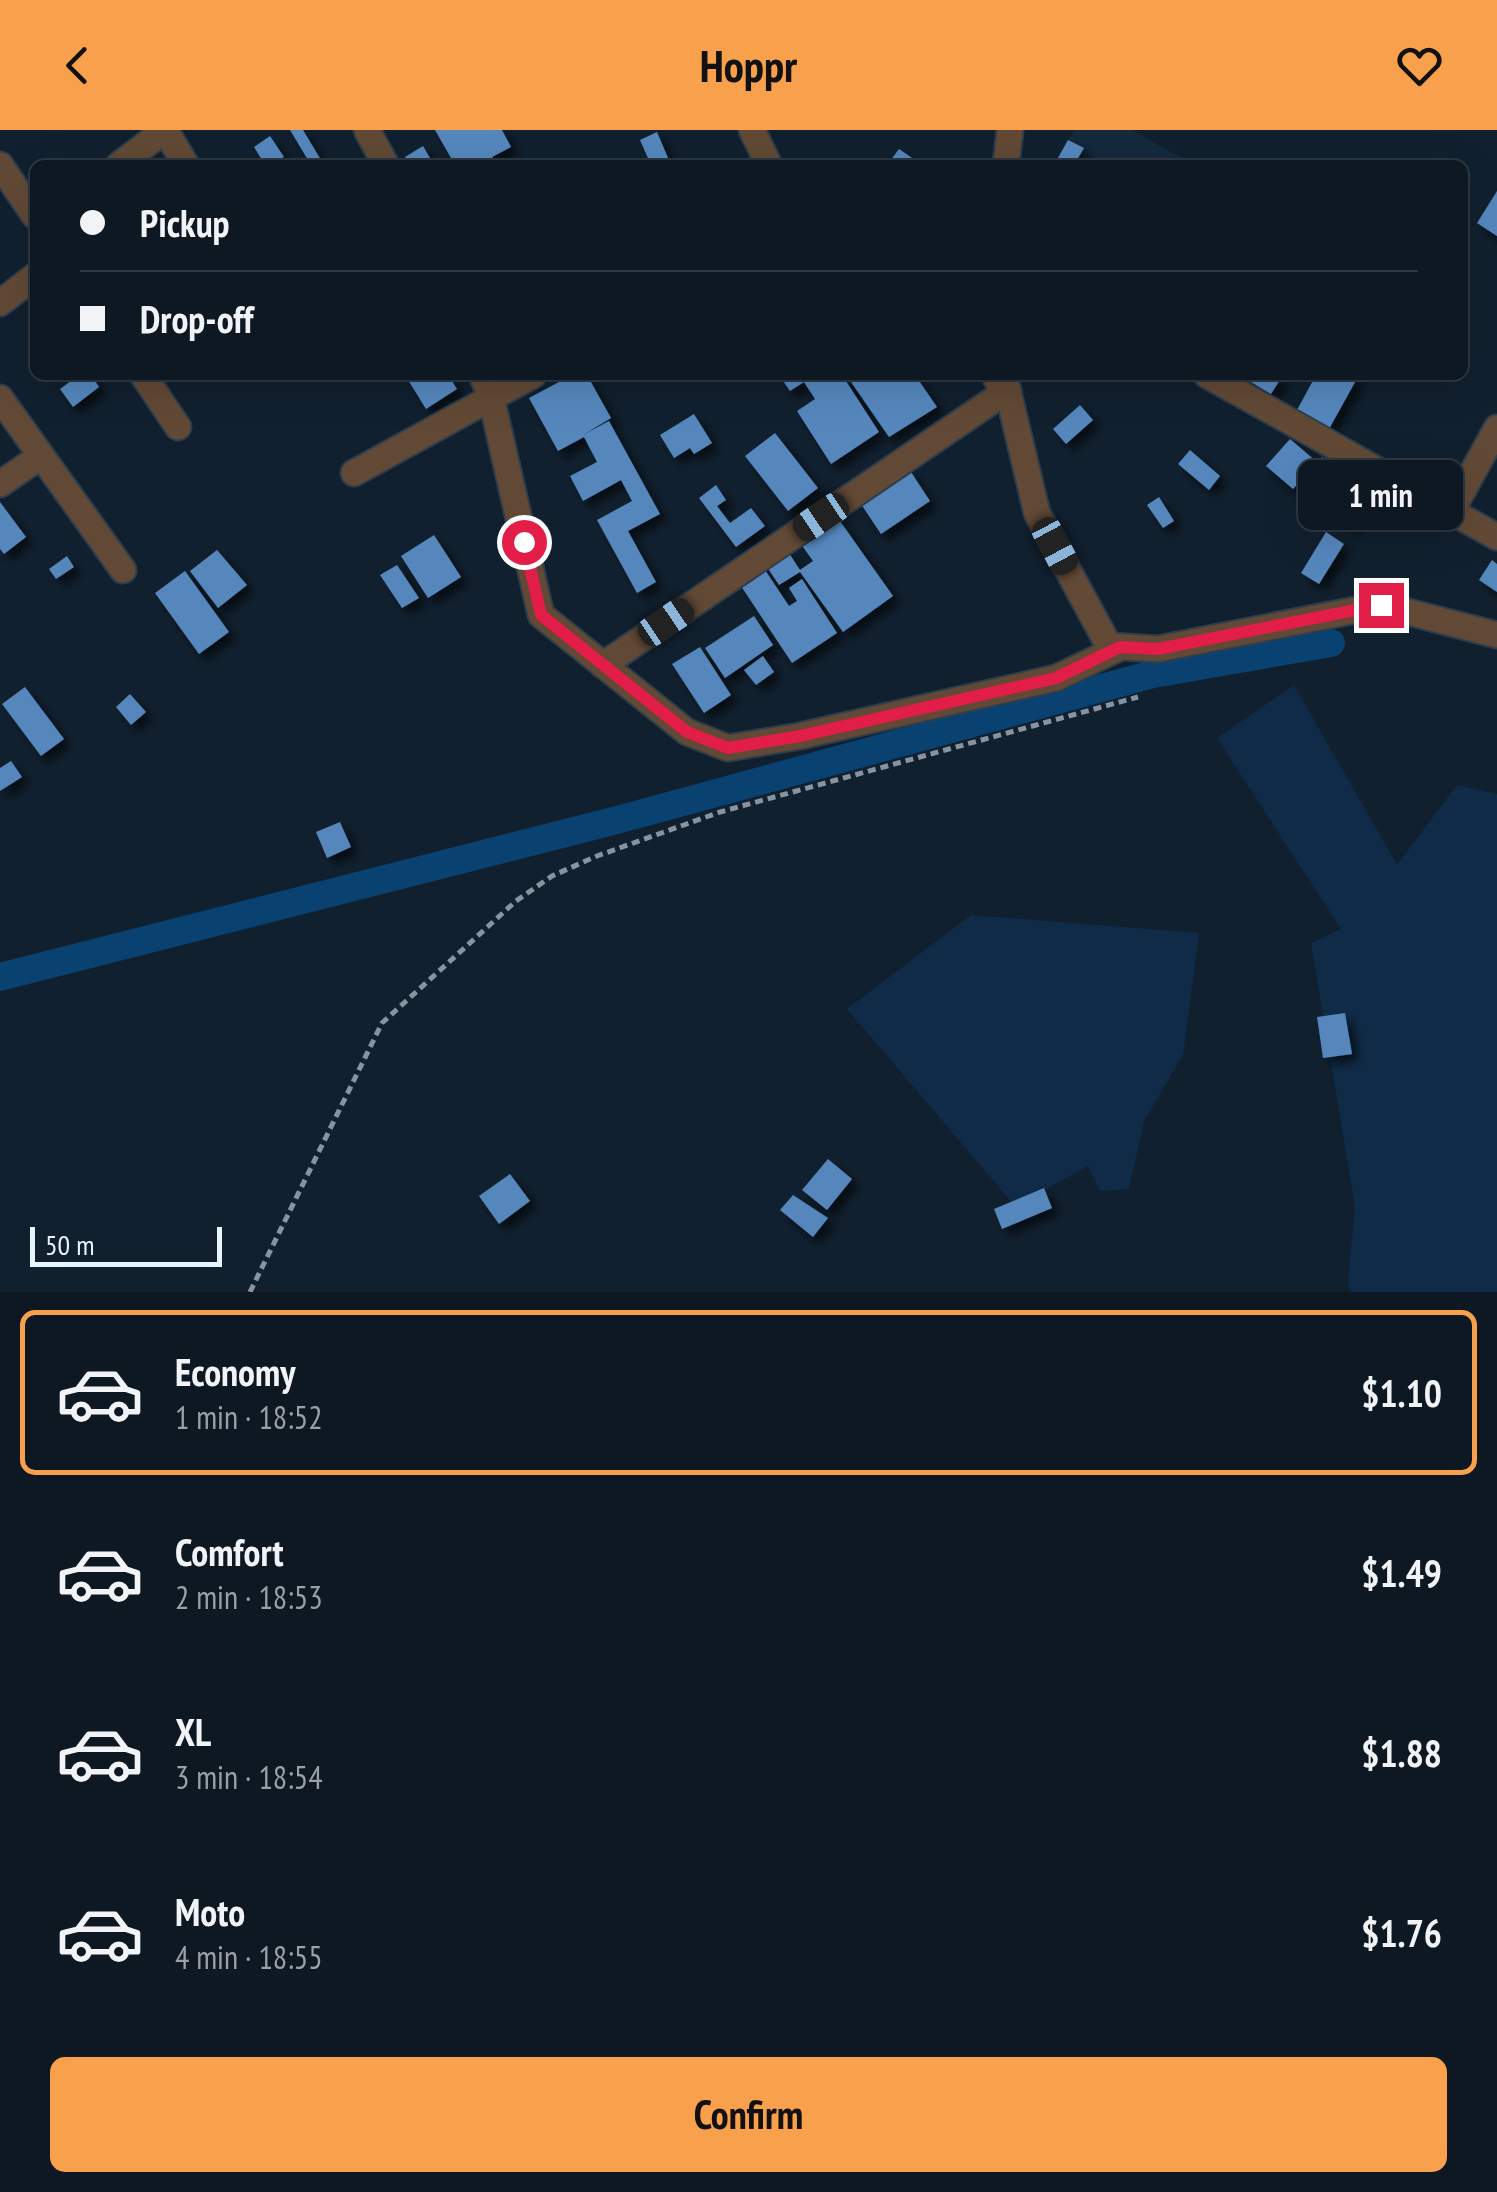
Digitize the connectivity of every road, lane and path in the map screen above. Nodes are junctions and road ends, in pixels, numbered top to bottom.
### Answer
1 (367, 130) edge
2 (752, 130) edge
3 (1010, 130) edge
4 (125, 160) edge
5 (183, 160) edge
6 (383, 160) edge
7 (767, 160) edge
8 (1007, 160) edge
9 (0, 165) edge
10 (30, 209) edge
11 (30, 280) edge
12 (0, 303) edge
13 (147, 380) edge
14 (512, 380) edge
15 (1001, 380) edge
16 (1216, 380) edge
17 (486, 386) edge
18 (0, 398) edge
19 (178, 427) dead end
20 (1497, 428) edge
21 (41, 456) junction
22 (354, 472) dead end
23 (0, 484) edge
24 (1451, 512) junction
25 (1497, 537) edge
26 (123, 570) dead end
27 (1497, 635) edge
28 (1120, 647) junction
29 (603, 665) junction
30 (1138, 698) dead end
31 (250, 1292) edge

1 - 6 street
2 - 7 street
3 - 8 street
4 - 5 street
9 - 10 street
11 - 12 street
13 - 19 street
14 - 17 street
15 - 28 street
15 - 29 street
16 - 24 street
17 - 22 street
17 - 29 street
18 - 21 street
20 - 24 street
21 - 23 street
21 - 26 street
24 - 25 street
27 - 28 street
28 - 29 street
30 - 31 path

